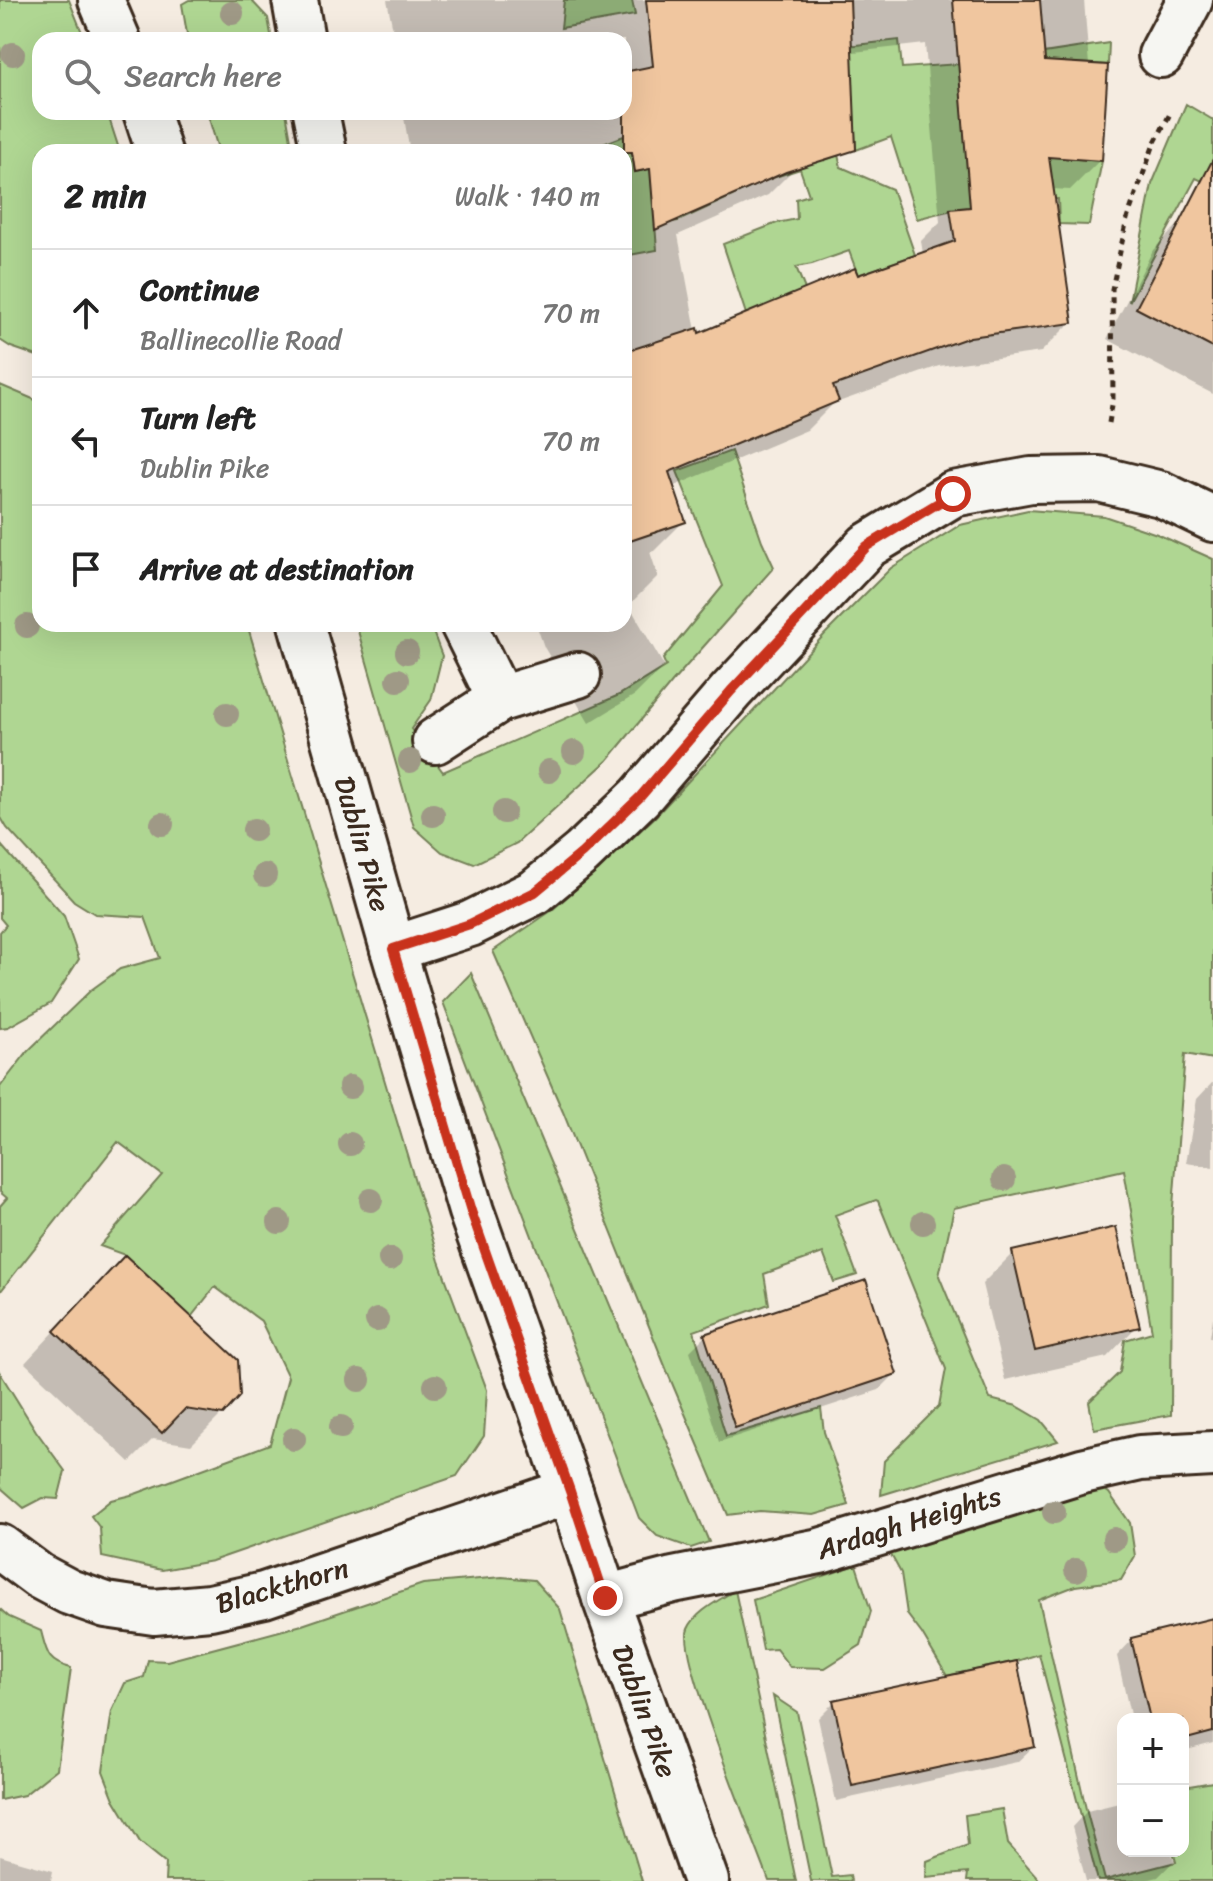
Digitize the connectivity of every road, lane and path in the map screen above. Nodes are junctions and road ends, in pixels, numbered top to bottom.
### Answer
1 (101, 0) edge
2 (295, 0) edge
3 (1190, 0) edge
4 (115, 32) edge
5 (301, 32) edge
6 (1161, 55) joint
7 (149, 120) edge
8 (318, 120) edge
9 (156, 144) edge
10 (322, 144) edge
11 (1099, 479) junction
12 (1213, 519) edge
13 (303, 632) edge
14 (467, 632) edge
15 (578, 675) dead end
16 (500, 699) junction
17 (435, 741) dead end
18 (393, 949) junction
19 (1213, 1454) edge
20 (570, 1491) junction
21 (0, 1547) edge
22 (605, 1598) junction
23 (706, 1881) edge

1 - 4 street
2 - 5 street
3 - 6 street
6 - 11 path
7 - 9 street
8 - 10 street
11 - 12 street
11 - 18 street
13 - 18 street, Dublin Pike
14 - 16 street
15 - 16 street
16 - 17 street
18 - 20 street, Dublin Pike
19 - 22 street, Ardagh Heights
20 - 21 street, Blackthorn
20 - 22 street, Dublin Pike
22 - 23 street, Dublin Pike

